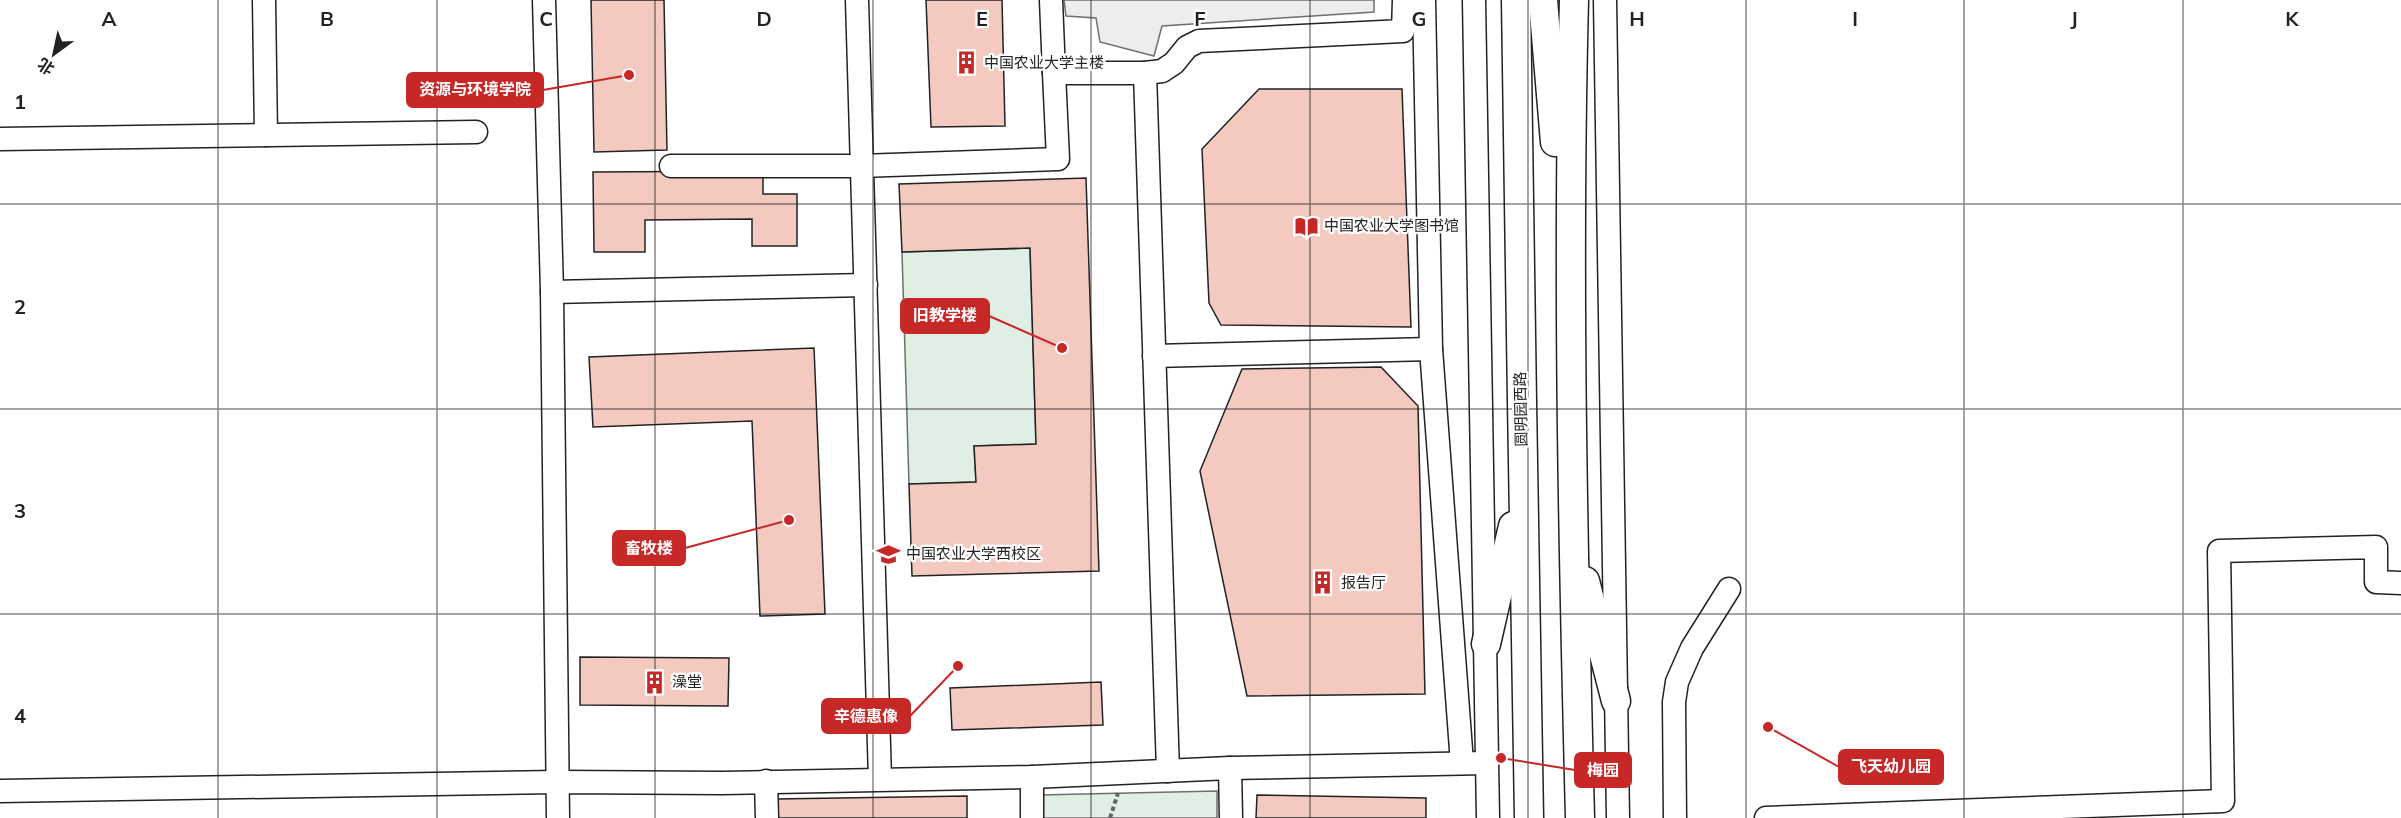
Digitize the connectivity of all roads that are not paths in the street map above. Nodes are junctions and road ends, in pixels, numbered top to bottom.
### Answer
1 (264, 0) edge
2 (544, 0) edge
3 (857, 0) edge
4 (1051, 0) edge
5 (1404, 0) edge
6 (1424, 0) edge
7 (1474, 0) edge
8 (1516, 0) edge
9 (1543, 0) edge
10 (1574, 0) edge
11 (1605, 0) edge
12 (1054, 73) junction
13 (1145, 73) junction
14 (476, 132) dead end
15 (266, 135) junction
16 (0, 140) edge
17 (671, 166) dead end
18 (861, 166) junction
19 (1570, 209) junction
20 (866, 285) junction
21 (552, 292) junction
22 (1431, 349) junction
23 (1154, 356) junction
24 (1522, 489) junction
25 (1572, 531) junction
26 (2401, 583) edge
27 (1729, 589) dead end
28 (1486, 644) junction
29 (1616, 700) junction
30 (1462, 763) junction
31 (1487, 763) junction
32 (1230, 768) junction
33 (1168, 771) junction
34 (1032, 777) junction
35 (880, 778) junction
36 (766, 781) junction
37 (557, 782) junction
38 (0, 791) edge
39 (558, 818) edge
40 (767, 818) edge
41 (1032, 818) edge
42 (1231, 818) edge
43 (1488, 818) edge
44 (1529, 818) edge
45 (1580, 818) edge
46 (1618, 818) edge
47 (1675, 818) edge
48 (1766, 818) edge

1 - 15 street
2 - 21 street
3 - 18 street
4 - 12 street
5 - 13 street
6 - 22 street
7 - 28 street
8 - 24 main road, 圆明园西路
9 - 19 main road
10 - 19 main road
11 - 29 street
12 - 13 street
12 - 18 street
13 - 23 street
14 - 15 street
15 - 16 street
17 - 18 street
18 - 20 street
19 - 25 main road
20 - 21 street
20 - 35 street
21 - 37 street
22 - 23 street
22 - 30 street
23 - 33 street
24 - 28 main road
24 - 44 main road, 圆明园西路
25 - 29 main road
25 - 45 main road
26 - 48 street
27 - 47 street
28 - 31 street
29 - 46 street
30 - 31 street
30 - 32 street
31 - 43 street
32 - 33 street
32 - 42 street
33 - 34 street
34 - 35 street
34 - 41 street
35 - 36 street
36 - 37 street
36 - 40 street
37 - 38 street
37 - 39 street

